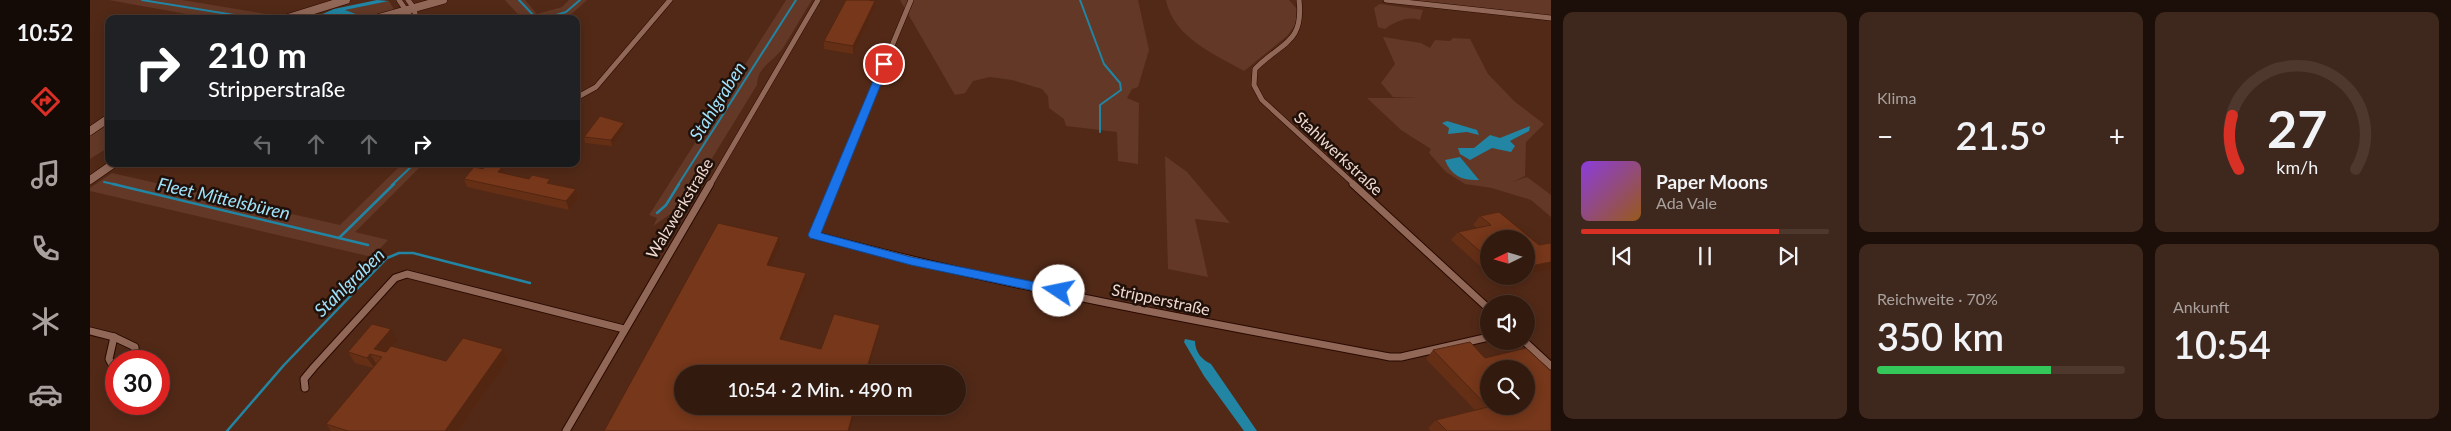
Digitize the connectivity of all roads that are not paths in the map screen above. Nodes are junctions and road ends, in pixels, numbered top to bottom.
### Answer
1 (346, 0) edge
2 (399, 0) edge
3 (408, 0) edge
4 (442, 0) edge
5 (670, 0) edge
6 (818, 0) edge
7 (911, 0) edge
8 (1299, 0) edge
9 (1386, 0) edge
10 (414, 8) junction
11 (406, 10) junction
12 (298, 15) edge
13 (389, 15) edge
14 (409, 15) edge
15 (415, 15) edge
16 (1551, 18) edge
17 (580, 96) edge
18 (105, 121) edge
19 (90, 130) edge
20 (109, 167) edge
21 (90, 180) edge
22 (1480, 301) edge
23 (624, 329) junction
24 (90, 331) edge
25 (114, 337) junction
26 (1480, 339) edge
27 (111, 350) edge
28 (135, 350) edge
29 (1534, 350) edge
30 (1551, 366) edge
31 (305, 388) dead end
32 (566, 431) edge

1 - 12 street
2 - 11 street
3 - 10 street
4 - 10 street
5 - 17 street
6 - 23 street, Walzwerkstraße
7 - 26 street, Stripperstraße
8 - 22 street, Stahlwerkstraße
9 - 16 street
10 - 11 street
10 - 15 street
11 - 13 street
11 - 14 street
18 - 19 street
20 - 21 street
23 - 31 street
23 - 32 street, Walzwerkstraße
24 - 25 street
25 - 27 street
25 - 28 street
29 - 30 street

